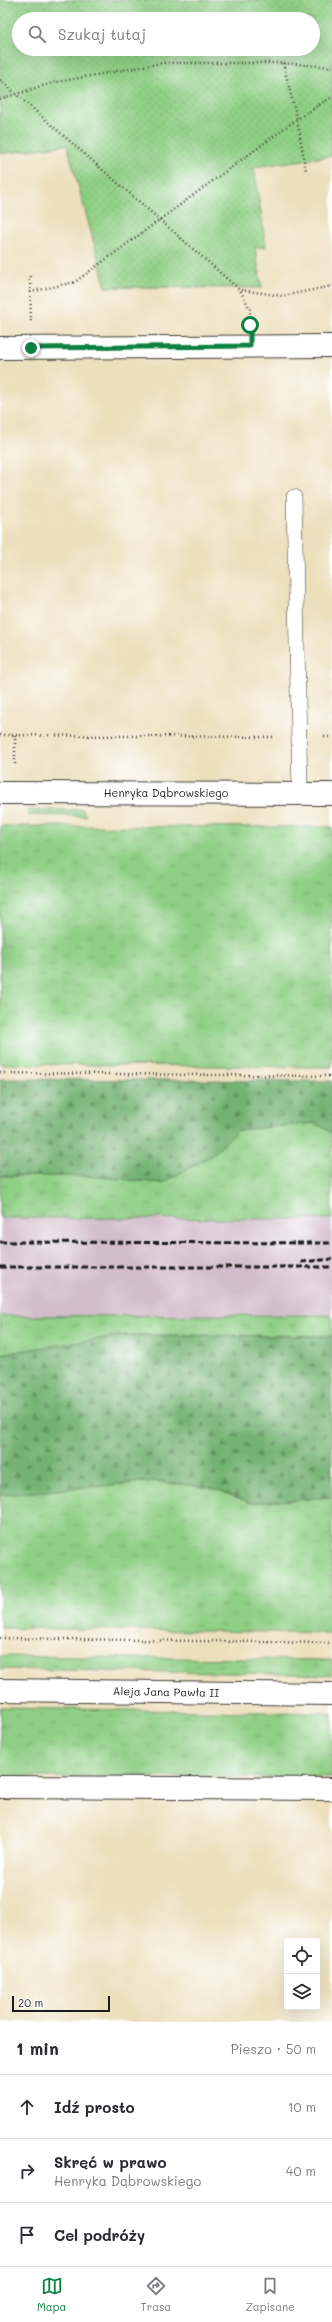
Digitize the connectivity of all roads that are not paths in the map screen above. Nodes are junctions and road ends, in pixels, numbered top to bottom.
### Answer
1 (332, 346) edge
2 (0, 348) edge
3 (294, 497) dead end
4 (0, 793) edge
5 (300, 793) junction
6 (332, 794) edge
7 (0, 1690) edge
8 (332, 1694) edge
9 (0, 1787) edge
10 (332, 1789) edge

1 - 2 street
3 - 5 lane
4 - 5 street, Henryka Dąbrowskiego
5 - 6 street, Henryka Dąbrowskiego
7 - 8 street, Aleja Jana Pawła II
9 - 10 street

